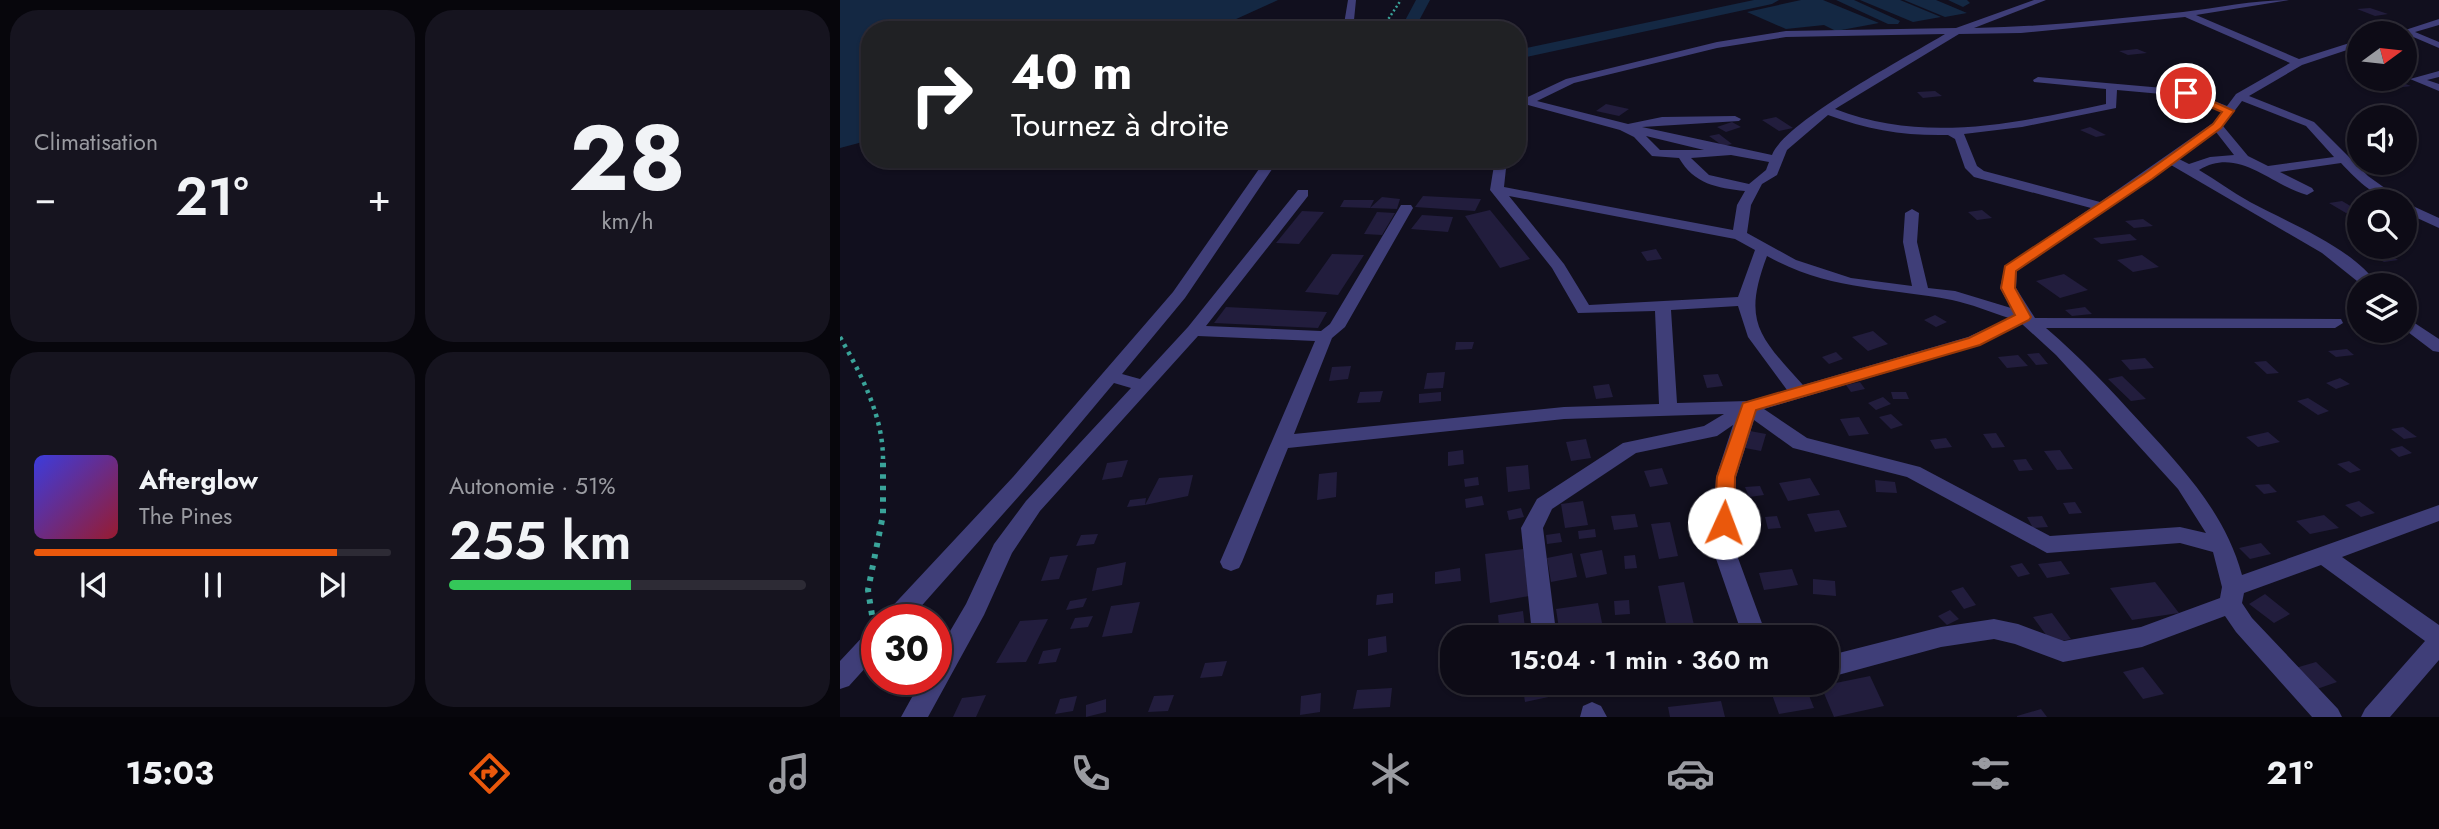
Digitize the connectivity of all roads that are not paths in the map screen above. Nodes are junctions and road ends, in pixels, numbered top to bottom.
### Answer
1 (1352, 0) edge
2 (2042, 0) edge
3 (2285, 0) edge
4 (2186, 14) junction
5 (1349, 21) edge
6 (2439, 22) edge
7 (2417, 29) edge
8 (1957, 31) junction
9 (2417, 38) edge
10 (2439, 45) edge
11 (2347, 47) edge
12 (2298, 63) junction
13 (2439, 74) edge
14 (2038, 80) dead end
15 (2112, 87) junction
16 (2439, 88) edge
17 (2240, 96) junction
18 (1526, 101) edge
19 (1526, 104) edge
20 (1826, 110) junction
21 (2229, 111) junction
22 (1735, 119) dead end
23 (2217, 126) junction
24 (1624, 127) junction
25 (1951, 132) junction
26 (1733, 151) junction
27 (1683, 155) junction
28 (2244, 159) junction
29 (2344, 159) junction
30 (1778, 160) junction
31 (2170, 160) junction
32 (1267, 168) edge
33 (1500, 168) edge
34 (2191, 169) junction
35 (2266, 170) junction
36 (1753, 188) junction
37 (2378, 189) edge
38 (1497, 190) junction
39 (2307, 191) dead end
40 (1303, 193) dead end
41 (2103, 207) junction
42 (1406, 208) dead end
43 (1912, 213) dead end
44 (2417, 213) edge
45 (2439, 224) edge
46 (1739, 235) junction
47 (1763, 248) junction
48 (2361, 273) edge
49 (1921, 290) junction
50 (1745, 300) junction
51 (1663, 305) junction
52 (2027, 320) junction
53 (2335, 323) dead end
54 (1194, 331) junction
55 (2417, 331) edge
56 (1325, 336) junction
57 (2439, 347) edge
58 (1109, 376) junction
59 (1144, 386) junction
60 (1799, 392) junction
61 (1668, 407) junction
62 (1749, 407) junction
63 (1281, 442) junction
64 (2439, 513) edge
65 (2223, 546) junction
66 (2325, 556) junction
67 (1231, 562) dead end
68 (2232, 596) junction
69 (909, 604) edge
70 (1543, 624) dead end
71 (1751, 625) edge
72 (2439, 640) edge
73 (952, 651) edge
74 (861, 655) edge
75 (1839, 664) edge
76 (840, 678) edge
77 (927, 695) edge
78 (914, 717) edge
79 (2329, 717) edge
80 (2374, 717) edge

1 - 5 street
2 - 8 street
3 - 4 street
4 - 8 street
4 - 12 street
6 - 7 street
8 - 18 street
8 - 20 street
9 - 10 street
11 - 12 street
12 - 17 street
13 - 16 street
14 - 15 street
15 - 21 street
15 - 25 street
17 - 21 street
17 - 29 street
19 - 24 street
20 - 25 street
20 - 30 street
21 - 23 street
22 - 24 street
23 - 28 street
23 - 31 street
24 - 26 street
24 - 27 street
25 - 41 street
26 - 27 street
26 - 30 street
27 - 36 street
28 - 34 street
28 - 35 street
29 - 35 street
29 - 37 street
30 - 36 street
31 - 34 street
31 - 41 street
32 - 58 street
33 - 38 street
34 - 48 street
35 - 39 street
36 - 46 street
38 - 46 street
38 - 51 street
40 - 54 street
41 - 52 street
42 - 56 street
43 - 49 street
44 - 45 street
46 - 47 street
47 - 49 street
47 - 50 street
49 - 52 street
50 - 51 street
50 - 60 street
51 - 61 street
52 - 53 street
52 - 60 street
52 - 65 street
54 - 56 street
54 - 59 street
55 - 57 street
56 - 63 street
58 - 59 street
58 - 69 street
59 - 73 street
60 - 62 street
61 - 62 street
61 - 63 street
62 - 65 street
62 - 70 street
62 - 71 street
63 - 67 street
64 - 66 street
65 - 68 street
66 - 68 street
66 - 72 street
68 - 75 street
68 - 79 street
72 - 80 street
74 - 76 street
77 - 78 street

